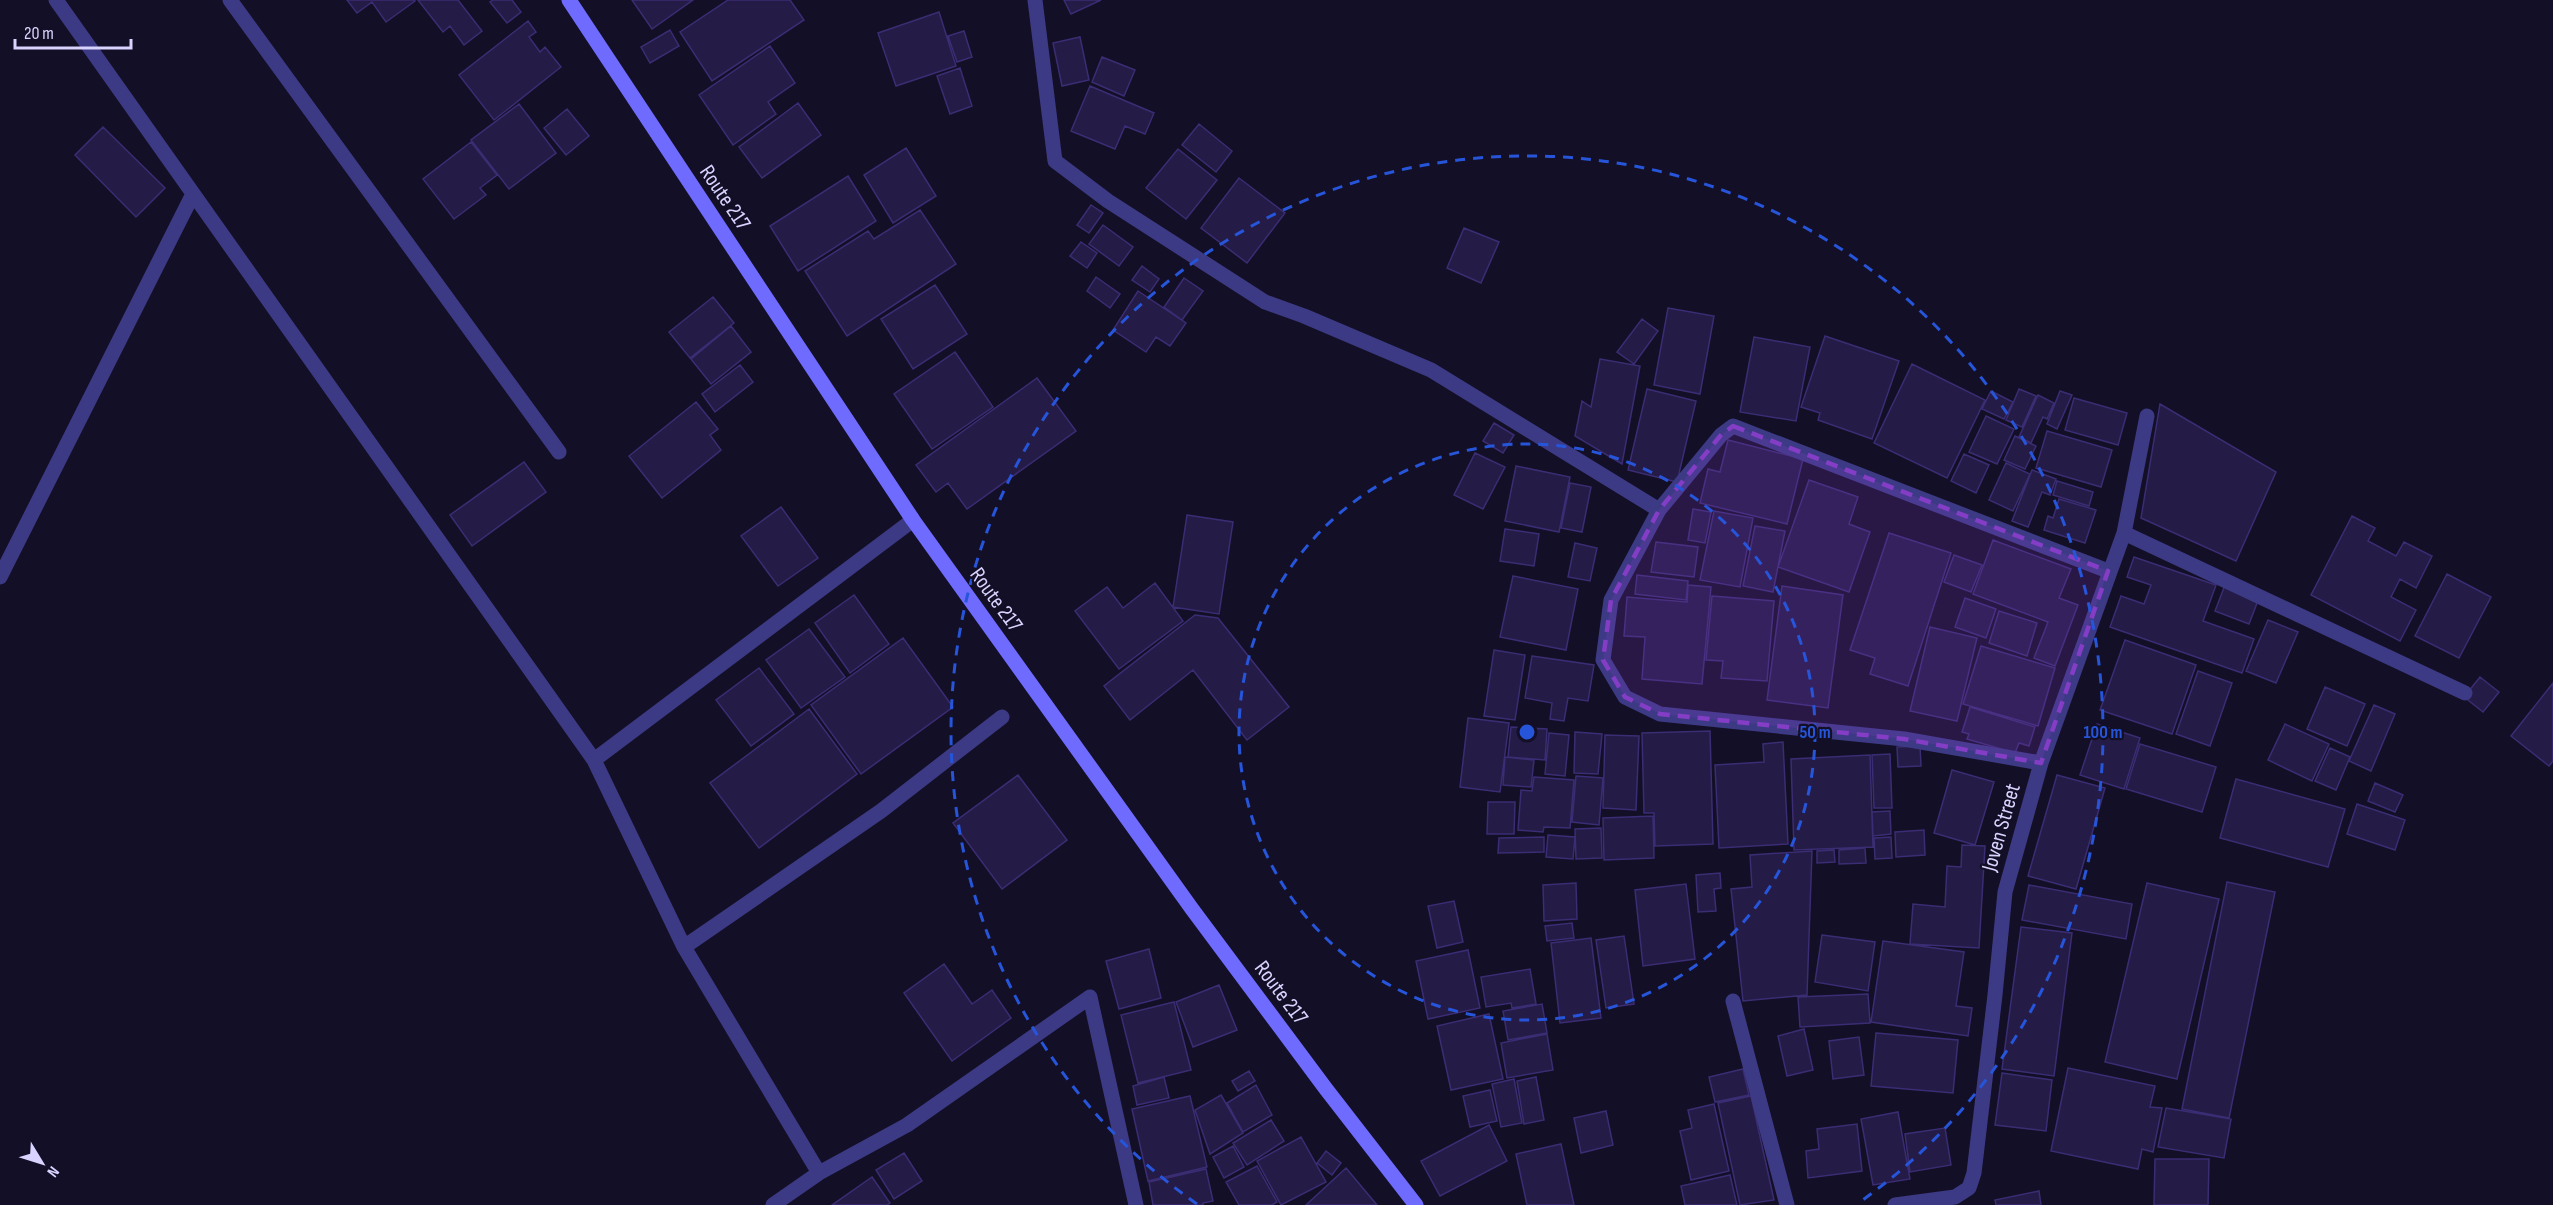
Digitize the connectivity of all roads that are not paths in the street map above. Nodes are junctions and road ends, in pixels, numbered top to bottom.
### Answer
1 (56, 0) edge
2 (230, 0) edge
3 (568, 0) edge
4 (1035, 0) edge
5 (194, 194) junction
6 (2147, 417) dead end
7 (559, 452) dead end
8 (1659, 510) junction
9 (913, 520) junction
10 (2124, 533) junction
11 (2108, 571) junction
12 (0, 577) edge
13 (2465, 693) dead end
14 (1002, 717) dead end
15 (594, 760) junction
16 (2041, 763) junction
17 (684, 947) junction
18 (1733, 1001) dead end
19 (819, 1173) junction
20 (773, 1205) edge
21 (1136, 1205) edge
22 (1416, 1205) edge
23 (1787, 1205) edge
24 (1895, 1205) edge

1 - 5 street
2 - 7 street
3 - 9 main road, Route 217
4 - 8 street
5 - 12 street
5 - 15 street
6 - 10 street, Joven Street
8 - 11 street
8 - 16 street
9 - 15 street
9 - 22 main road, Route 217
10 - 11 street, Joven Street
10 - 13 street
11 - 16 street, Joven Street
14 - 17 street
15 - 17 street
16 - 24 street, Joven Street
17 - 19 street
18 - 23 street
19 - 20 street
19 - 21 street

